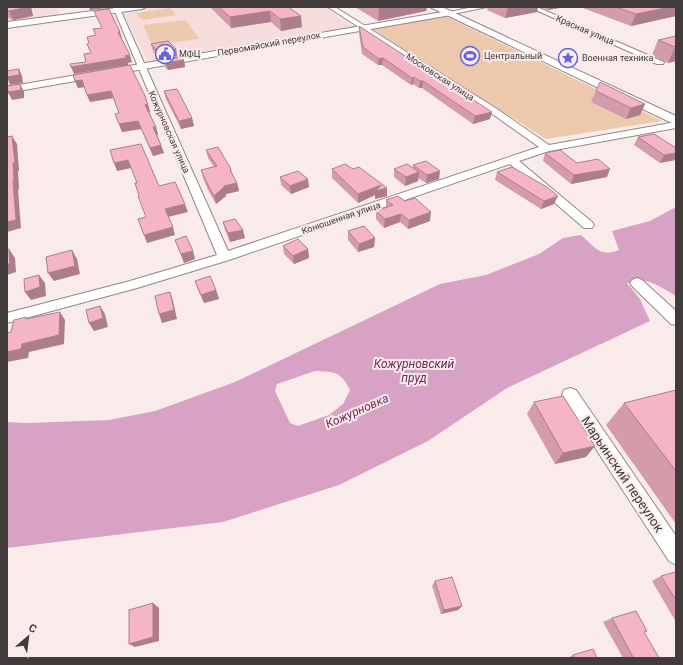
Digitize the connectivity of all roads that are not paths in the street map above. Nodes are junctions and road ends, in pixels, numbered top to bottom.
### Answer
1 (142, 7) edge
2 (331, 7) edge
3 (435, 7) edge
4 (484, 7) edge
5 (532, 7) edge
6 (116, 8) edge
7 (448, 13) junction
8 (7, 25) edge
9 (363, 28) junction
10 (660, 62) dead end
11 (140, 66) junction
12 (7, 90) edge
13 (676, 121) edge
14 (676, 125) edge
15 (547, 148) junction
16 (512, 160) junction
17 (588, 225) dead end
18 (224, 257) junction
19 (636, 283) dead end
20 (7, 318) edge
21 (676, 320) edge
22 (570, 395) dead end
23 (676, 554) edge

1 - 6 street
2 - 9 street, Московская улица
3 - 7 main road
4 - 7 street, Первомайский переулок
5 - 10 street, Красная улица
6 - 8 street
6 - 11 street, Кожурновская улица
7 - 9 street, Первомайский переулок
7 - 13 main road
9 - 11 street, Первомайский переулок
9 - 15 street, Московская улица
11 - 12 street, Первомайский переулок
11 - 18 street, Кожурновская улица
14 - 15 street, Конюшенная улица
15 - 16 street, Конюшенная улица
16 - 17 street
16 - 18 street, Конюшенная улица
18 - 20 street, Конюшенная улица
19 - 21 street
22 - 23 street, Марьинский переулок

